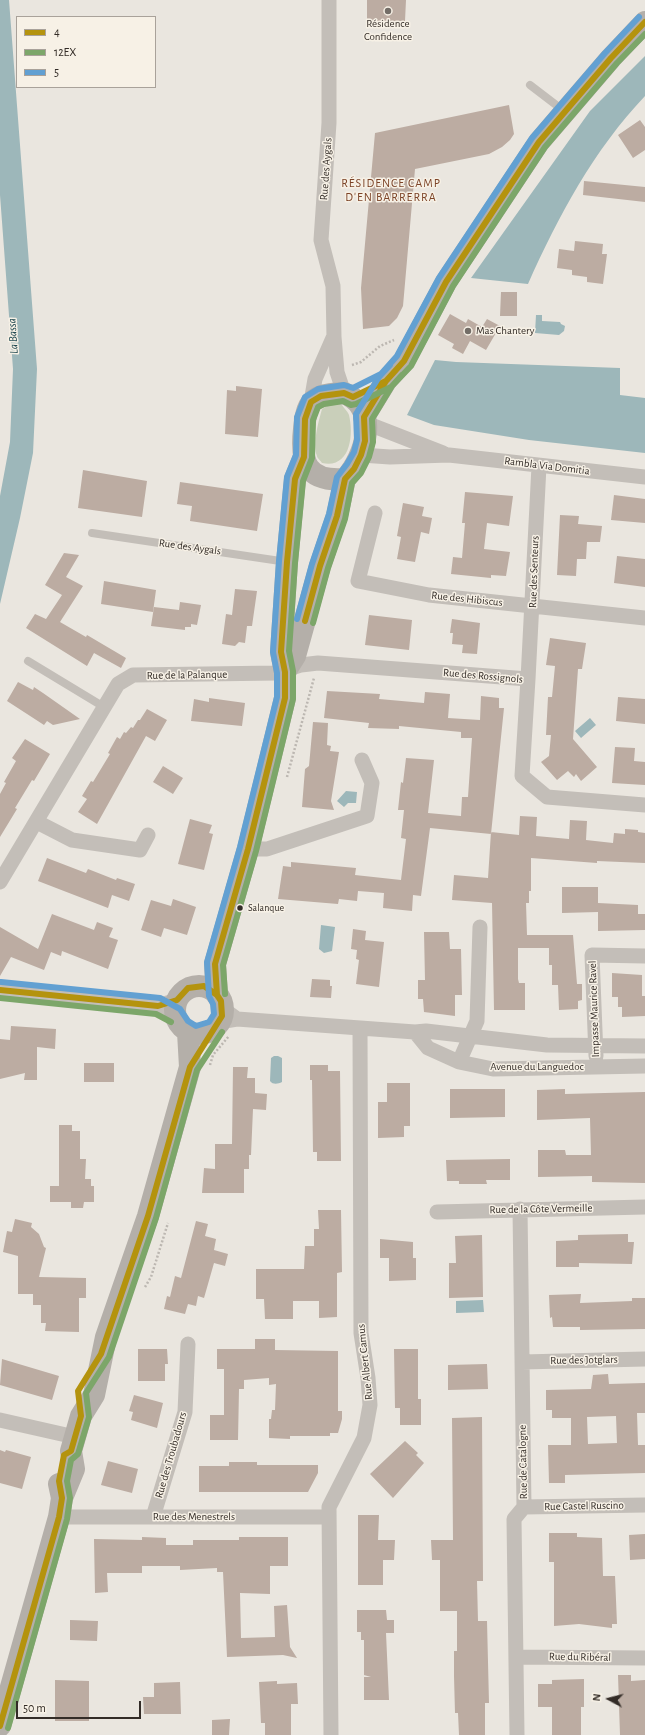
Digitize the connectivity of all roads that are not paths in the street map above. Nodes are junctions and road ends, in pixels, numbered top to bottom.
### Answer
1 (329, 0) edge
2 (645, 22) edge
3 (530, 85) dead end
4 (565, 112) junction
5 (334, 337) junction
6 (386, 381) junction
7 (349, 395) junction
8 (311, 402) junction
9 (365, 420) junction
10 (361, 455) junction
11 (449, 455) junction
12 (304, 457) junction
13 (539, 466) junction
14 (645, 477) edge
15 (345, 479) junction
16 (375, 513) dead end
17 (92, 533) dead end
18 (287, 562) junction
19 (320, 566) junction
20 (532, 606) junction
21 (645, 618) edge
22 (28, 661) dead end
23 (285, 672) junction
24 (528, 679) junction
25 (104, 707) junction
26 (362, 760) dead end
27 (645, 805) edge
28 (37, 822) junction
29 (148, 835) dead end
30 (248, 849) junction
31 (0, 882) edge
32 (480, 927) dead end
33 (645, 956) edge
34 (215, 964) junction
35 (197, 986) junction
36 (0, 990) edge
37 (170, 1007) junction
38 (222, 1014) junction
39 (360, 1028) junction
40 (188, 1032) junction
41 (415, 1032) junction
42 (470, 1034) junction
43 (596, 1046) junction
44 (645, 1046) edge
45 (459, 1062) junction
46 (645, 1066) edge
47 (190, 1067) junction
48 (596, 1067) junction
49 (645, 1207) edge
50 (520, 1209) junction
51 (437, 1212) dead end
52 (188, 1344) dead end
53 (645, 1359) edge
54 (522, 1362) junction
55 (0, 1420) edge
56 (73, 1444) junction
57 (645, 1505) edge
58 (524, 1507) junction
59 (61, 1508) junction
60 (153, 1517) junction
61 (329, 1517) junction
62 (516, 1657) junction
63 (645, 1658) edge
64 (0, 1726) edge
65 (331, 1735) edge
66 (517, 1735) edge

1 - 5 street, Rue des Aygals
2 - 4 street
3 - 4 lane
4 - 6 street
5 - 7 street, Rue des Aygals
5 - 8 street, Rue des Aygals
6 - 7 street
6 - 9 street
7 - 8 street
7 - 9 street
8 - 12 street
9 - 10 street
9 - 11 street, Rambla Via Domitia
10 - 11 street, Rambla Via Domitia
10 - 15 street
11 - 13 street, Rambla Via Domitia
12 - 15 street
12 - 18 street
13 - 14 street, Rambla Via Domitia
13 - 20 street, Rue des Senteurs
15 - 19 street
16 - 20 street, Rue des Hibiscus
17 - 18 lane, Rue des Aygals
18 - 19 street
18 - 23 street
19 - 23 street
20 - 21 street, Rue des Hibiscus
20 - 24 street, Rue des Senteurs
22 - 25 lane
23 - 24 street, Rue des Rossignols
23 - 25 street, Rue de la Palanque
23 - 30 street
24 - 27 street, Rue des Rossignols
25 - 28 street, Rue de la Palanque
26 - 30 street
28 - 29 street
28 - 31 street, Rue de la Palanque
30 - 34 street
32 - 42 street
33 - 43 street, Impasse Maurice Ravel
34 - 35 street
34 - 38 street
35 - 37 street
35 - 38 street
36 - 37 street
37 - 40 street
38 - 39 street, Avenue du Languedoc
38 - 40 street
38 - 47 street
39 - 41 street, Avenue du Languedoc
39 - 61 street, Rue Albert Camus
40 - 47 street
41 - 42 street, Avenue du Languedoc
41 - 45 street, Avenue du Languedoc
42 - 43 street, Avenue du Languedoc
42 - 45 street
43 - 44 street, Avenue du Languedoc
43 - 48 street, Impasse Maurice Ravel
45 - 48 street, Avenue du Languedoc
46 - 48 street, Avenue du Languedoc
47 - 56 street
49 - 50 street, Rue de la Côte Vermeille
50 - 51 street, Rue de la Côte Vermeille
50 - 54 street, Rue de Catalogne
52 - 60 street, Rue des Troubadours
53 - 54 street, Rue des Jotglars
54 - 58 street, Rue de Catalogne
55 - 56 street
56 - 59 street
57 - 58 street, Rue Castel Ruscino
58 - 62 street, Rue de Catalogne
59 - 60 street, Rue des Menestrels
59 - 64 street
60 - 61 street, Rue des Menestrels
61 - 65 street, Rue Albert Camus
62 - 63 street, Rue du Ribéral
62 - 66 street, Rue de Catalogne

